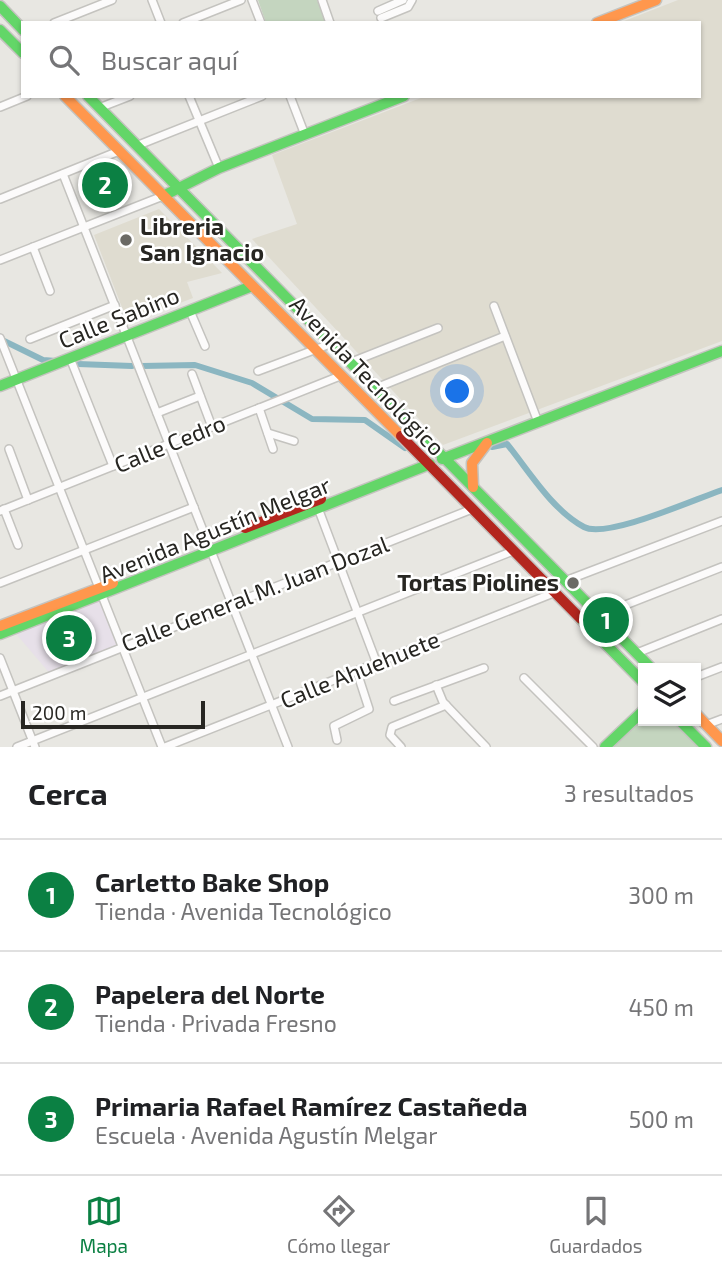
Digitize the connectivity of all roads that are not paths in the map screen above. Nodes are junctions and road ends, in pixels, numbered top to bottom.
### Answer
1 (112, 0) edge
2 (152, 0) edge
3 (241, 0) edge
4 (252, 0) edge
5 (322, 0) edge
6 (374, 0) edge
7 (403, 0) edge
8 (412, 0) edge
9 (656, 0) edge
10 (0, 6) edge
11 (381, 17) edge
12 (59, 21) edge
13 (160, 21) edge
14 (188, 21) edge
15 (260, 21) edge
16 (329, 21) edge
17 (602, 21) edge
18 (21, 28) edge
19 (0, 30) edge
20 (21, 51) edge
21 (22, 98) edge
22 (67, 98) edge
23 (90, 98) edge
24 (125, 98) edge
25 (190, 98) edge
26 (257, 98) edge
27 (291, 98) edge
28 (399, 98) edge
29 (0, 107) edge
30 (99, 108) junction
31 (198, 122) junction
32 (305, 135) junction
33 (136, 146) junction
34 (120, 151) junction
35 (219, 168) junction
36 (63, 174) junction
37 (176, 188) junction
38 (163, 196) junction
39 (0, 199) edge
40 (85, 227) junction
41 (33, 247) junction
42 (0, 260) edge
43 (252, 286) junction
44 (50, 291) dead end
45 (115, 305) junction
46 (494, 306) dead end
47 (190, 311) junction
48 (438, 328) dead end
49 (505, 336) junction
50 (125, 337) junction
51 (0, 338) edge
52 (30, 339) dead end
53 (330, 344) junction
54 (205, 346) dead end
55 (315, 350) junction
56 (722, 351) edge
57 (70, 358) junction
58 (349, 363) junction
59 (258, 371) dead end
60 (192, 373) dead end
61 (341, 376) junction
62 (16, 380) junction
63 (0, 386) edge
64 (376, 388) junction
65 (200, 396) junction
66 (259, 408) junction
67 (157, 413) junction
68 (538, 422) junction
69 (212, 427) junction
70 (268, 433) junction
71 (294, 441) dead end
72 (487, 443) junction
73 (169, 444) junction
74 (410, 448) junction
75 (9, 449) dead end
76 (273, 450) dead end
77 (442, 458) junction
78 (424, 462) junction
79 (408, 465) junction
80 (113, 466) junction
81 (59, 487) junction
82 (473, 487) junction
83 (28, 500) junction
84 (194, 507) junction
85 (318, 508) junction
86 (472, 509) junction
87 (1, 510) edge
88 (722, 521) edge
89 (18, 545) dead end
90 (209, 546) junction
91 (84, 550) junction
92 (513, 551) junction
93 (339, 562) junction
94 (722, 567) edge
95 (565, 581) junction
96 (0, 583) edge
97 (101, 592) junction
98 (556, 592) junction
99 (232, 604) junction
100 (358, 612) junction
101 (600, 615) junction
102 (722, 620) edge
103 (0, 626) edge
104 (0, 634) edge
105 (121, 647) junction
106 (637, 653) junction
107 (252, 654) junction
108 (0, 658) edge
109 (646, 663) edge
110 (377, 664) junction
111 (722, 667) edge
112 (484, 668) dead end
113 (357, 672) junction
114 (701, 675) edge
115 (638, 677) edge
116 (524, 678) dead end
117 (436, 685) junction
118 (13, 691) junction
119 (0, 696) edge
120 (142, 698) junction
121 (394, 701) dead end
122 (446, 705) junction
123 (272, 706) junction
124 (638, 716) edge
125 (722, 719) edge
126 (701, 720) edge
127 (706, 725) junction
128 (685, 726) edge
129 (194, 736) junction
130 (337, 740) dead end
131 (722, 741) edge
132 (34, 744) edge
133 (18, 747) edge
134 (163, 747) edge
135 (198, 747) edge
136 (288, 747) edge
137 (401, 747) edge
138 (486, 747) edge
139 (593, 747) edge
140 (605, 747) edge
141 (706, 747) edge

1 - 12 street
2 - 13 street
3 - 14 street
4 - 15 street
5 - 16 street
6 - 11 street
7 - 11 street
8 - 11 street
9 - 17 main road
10 - 18 main road
19 - 20 main road
21 - 29 street
22 - 34 main road, Avenida Tecnológico
23 - 30 main road, Avenida Tecnológico
24 - 30 street
25 - 31 street
26 - 31 street
27 - 32 street
28 - 32 main road
30 - 33 main road, Avenida Tecnológico
31 - 33 street
31 - 35 street
32 - 35 main road
33 - 37 main road, Avenida Tecnológico
34 - 36 street
34 - 38 main road, Avenida Tecnológico
35 - 37 main road
36 - 39 street
36 - 40 street
37 - 38 main road
37 - 53 main road, Avenida Tecnológico
38 - 40 street
38 - 43 main road, Avenida Tecnológico
40 - 41 street
40 - 45 street
41 - 42 street
41 - 44 street
43 - 47 main road, Calle Sabino
43 - 55 main road, Avenida Tecnológico
45 - 50 street
45 - 52 street
46 - 49 street
47 - 50 main road, Calle Sabino
47 - 54 street
48 - 58 street
49 - 64 street
49 - 68 street
50 - 57 main road, Calle Sabino
50 - 67 street
51 - 62 street
53 - 55 street
53 - 58 main road, Avenida Tecnológico
55 - 59 street
55 - 61 main road, Avenida Tecnológico
56 - 68 main road, Avenida Agustín Melgar
57 - 62 main road, Calle Sabino
57 - 80 street
58 - 64 main road, Avenida Tecnológico
60 - 65 street
61 - 66 street, Calle Cedro
61 - 74 main road, Avenida Tecnológico
62 - 63 main road, Calle Sabino
62 - 81 street
64 - 77 main road, Avenida Tecnológico
65 - 67 street
65 - 69 street
66 - 69 street, Calle Cedro
66 - 70 street
67 - 73 street
68 - 72 main road, Avenida Agustín Melgar
69 - 73 street, Calle Cedro
70 - 71 street
70 - 76 street
72 - 77 main road, Avenida Agustín Melgar
72 - 82 main road
73 - 80 street, Calle Cedro
73 - 84 street
74 - 78 main road, Avenida Tecnológico
74 - 79 main road
75 - 83 street
77 - 78 main road, Avenida Agustín Melgar
77 - 82 main road, Avenida Tecnológico
78 - 79 main road, Avenida Agustín Melgar
78 - 85 main road, Avenida Agustín Melgar
78 - 86 main road, Avenida Tecnológico
79 - 90 main road, Avenida Agustín Melgar
80 - 81 street, Calle Cedro
81 - 83 street, Calle Cedro
81 - 91 street
82 - 95 main road, Avenida Tecnológico
83 - 87 street, Calle Cedro
84 - 90 street
84 - 91 street
85 - 90 main road, Avenida Agustín Melgar
85 - 93 street
86 - 92 main road, Avenida Tecnológico
86 - 93 street, Calle General M. Juan Dozal
87 - 89 street
88 - 95 street
90 - 97 main road, Avenida Agustín Melgar
90 - 99 street
91 - 96 street
91 - 97 street
92 - 98 main road, Avenida Tecnológico
92 - 100 street
93 - 99 street, Calle General M. Juan Dozal
93 - 100 street
94 - 101 street
95 - 101 main road, Avenida Tecnológico
97 - 103 main road, Avenida Agustín Melgar
97 - 104 main road, Avenida Agustín Melgar
97 - 105 street
98 - 110 street, Calle Ahuehuete
98 - 115 main road, Avenida Tecnológico
99 - 105 street, Calle General M. Juan Dozal
99 - 107 street
100 - 107 street
100 - 110 street
101 - 106 main road, Avenida Tecnológico
102 - 106 street
105 - 118 street, Calle General M. Juan Dozal
105 - 120 street
106 - 109 main road, Avenida Tecnológico
107 - 120 street
107 - 123 street
108 - 118 street
110 - 113 street, Calle Ahuehuete
111 - 114 street
112 - 117 street
113 - 123 street, Calle Ahuehuete
113 - 130 street
116 - 139 street
117 - 121 street
117 - 122 street
118 - 119 street, Calle General M. Juan Dozal
118 - 132 street
120 - 132 street
120 - 134 street
122 - 137 street
122 - 138 street
123 - 129 street, Calle Ahuehuete
123 - 136 street
124 - 140 main road
125 - 127 street
126 - 127 main road
127 - 131 main road
128 - 141 main road
129 - 134 street, Calle Ahuehuete
129 - 135 street
132 - 133 street

